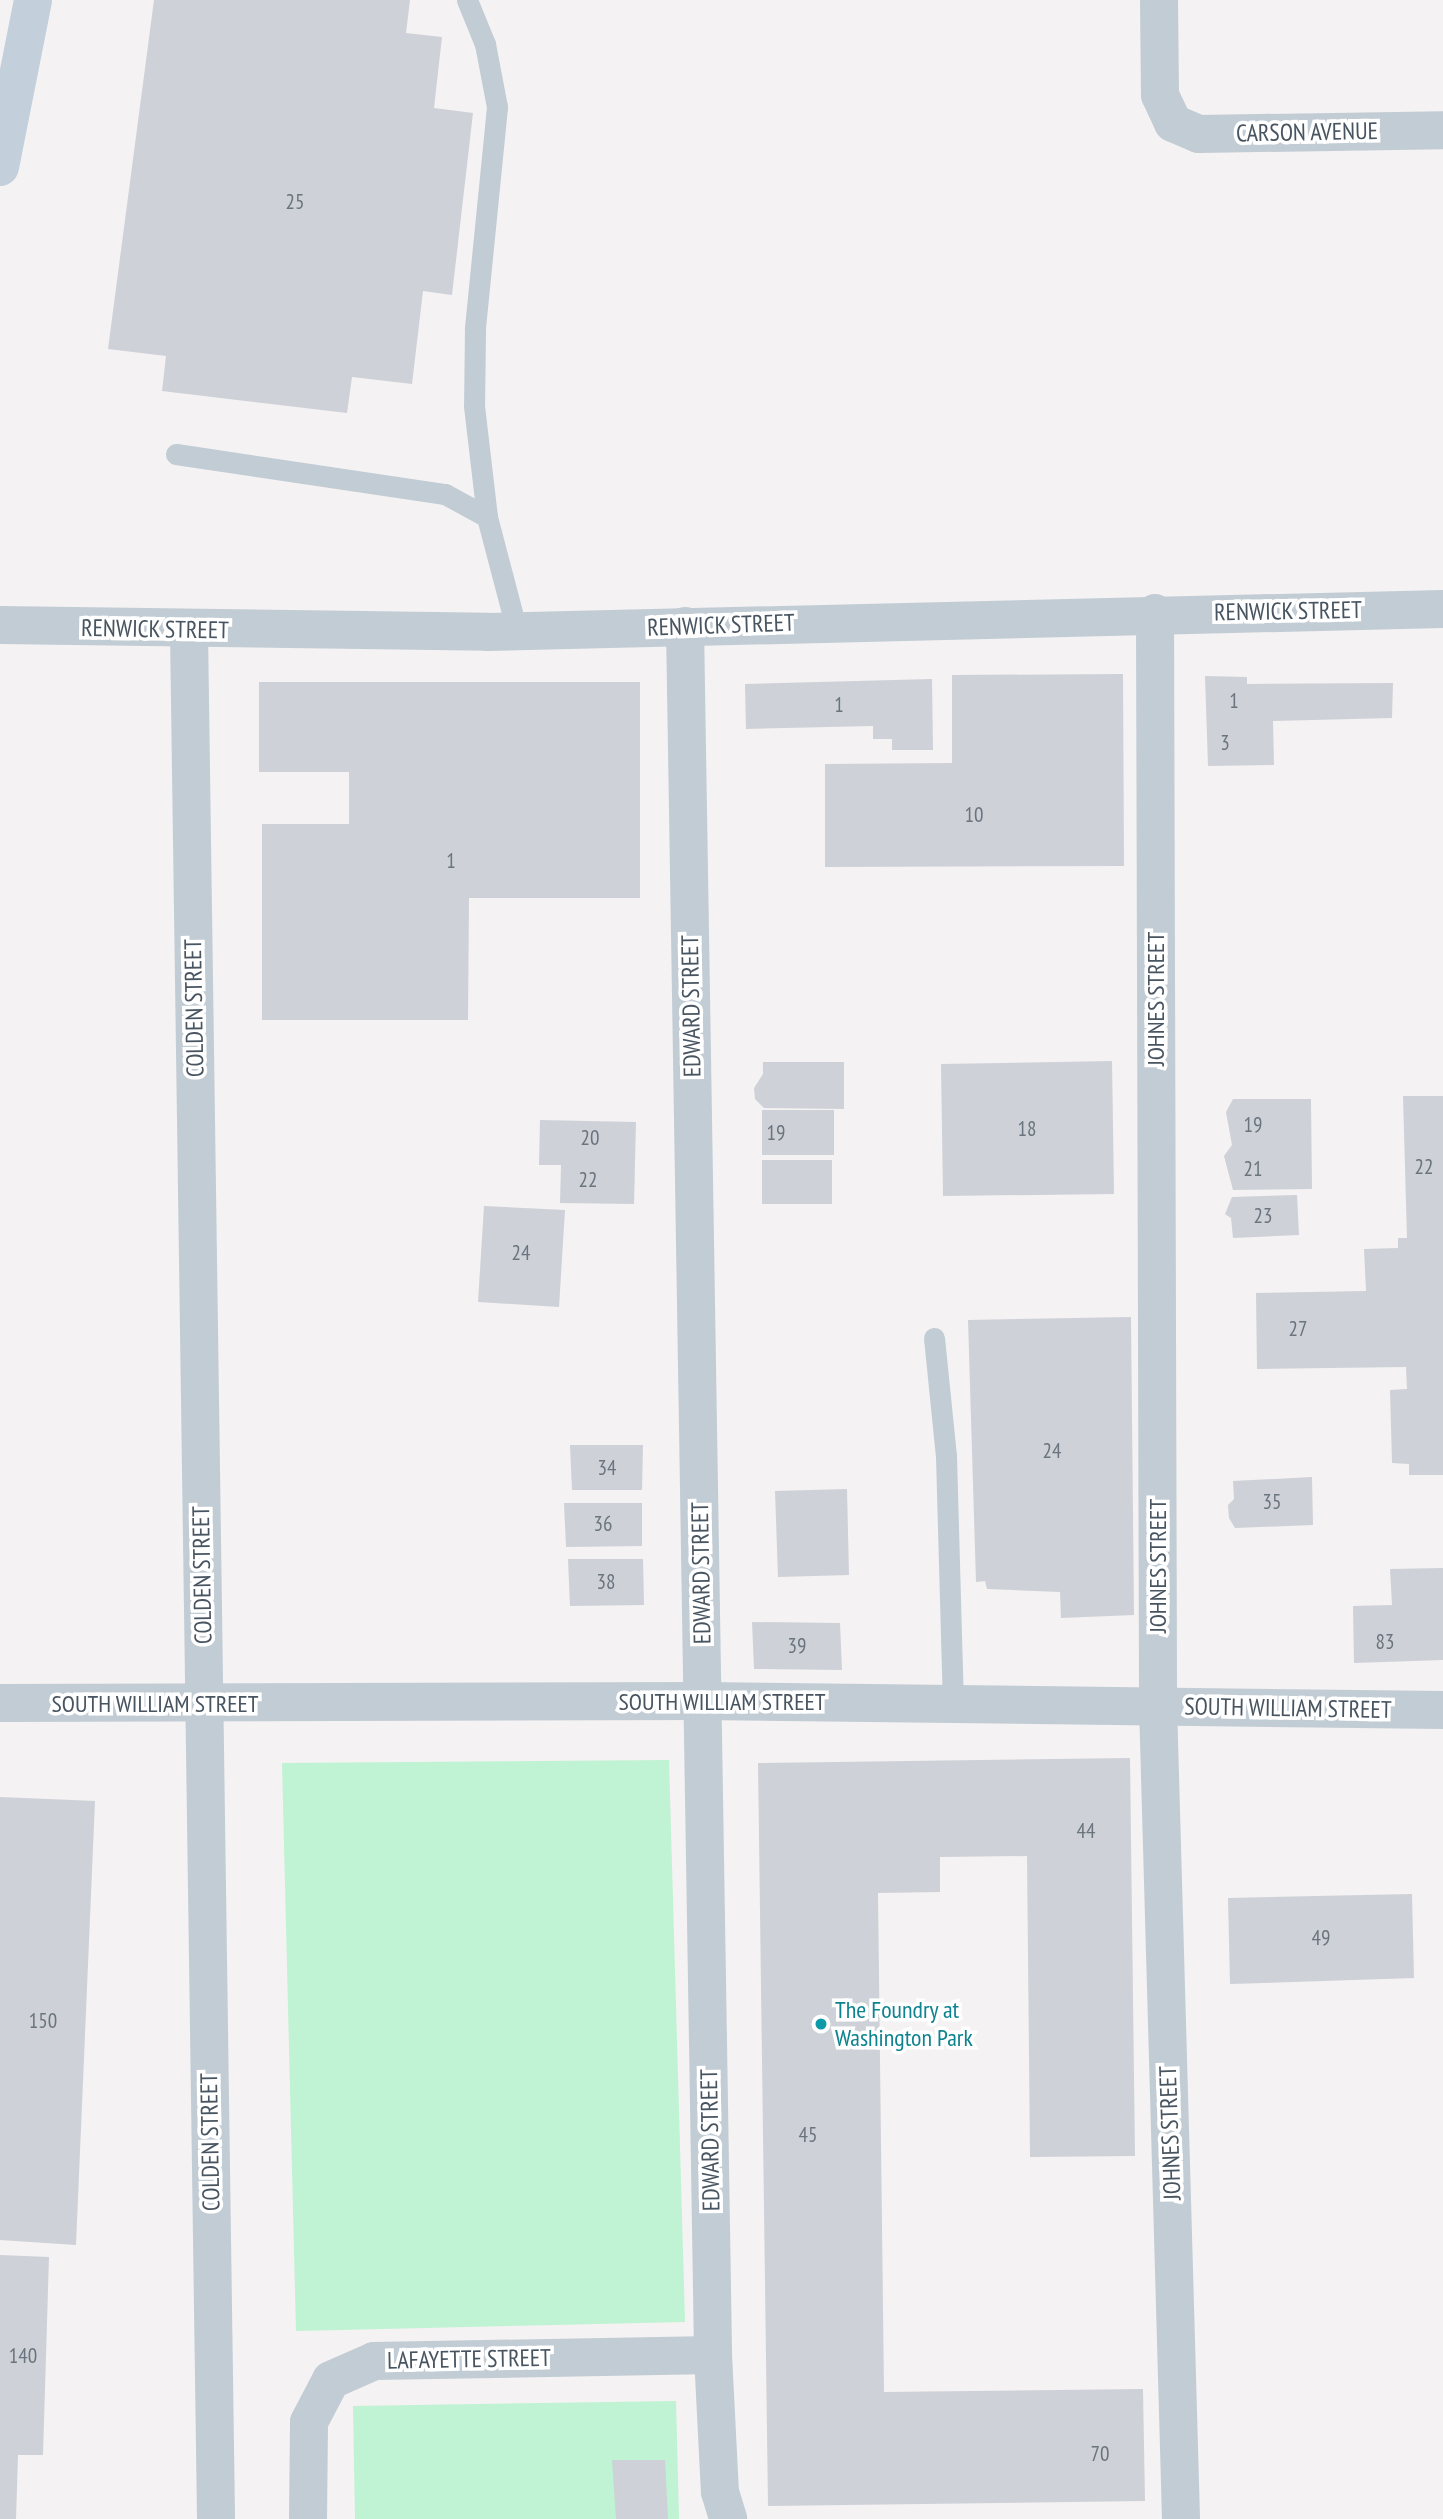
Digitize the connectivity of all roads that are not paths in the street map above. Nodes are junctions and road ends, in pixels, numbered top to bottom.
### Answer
1 (33, 0) edge
2 (467, 0) edge
3 (1159, 0) edge
4 (1443, 130) edge
5 (0, 167) edge
6 (176, 454) dead end
7 (487, 517) junction
8 (1443, 609) edge
9 (1155, 613) junction
10 (0, 625) edge
11 (685, 626) junction
12 (189, 631) junction
13 (517, 631) junction
14 (934, 1338) dead end
15 (703, 1701) junction
16 (0, 1703) edge
17 (953, 1704) junction
18 (203, 1705) junction
19 (1158, 1706) junction
20 (1443, 1710) edge
21 (713, 2355) junction
22 (216, 2519) edge
23 (308, 2519) edge
24 (728, 2519) edge
25 (1181, 2519) edge

1 - 5 street
2 - 7 lane
3 - 4 street, CARSON AVENUE
6 - 7 lane
7 - 13 lane
8 - 9 street, RENWICK STREET
9 - 11 street, RENWICK STREET
9 - 19 street, JOHNES STREET
10 - 12 street, RENWICK STREET
11 - 13 street, RENWICK STREET
11 - 15 street, EDWARD STREET
12 - 13 street, RENWICK STREET
12 - 18 street, COLDEN STREET
14 - 17 lane
15 - 17 street, SOUTH WILLIAM STREET
15 - 18 street, SOUTH WILLIAM STREET
15 - 21 street, EDWARD STREET
16 - 18 street, SOUTH WILLIAM STREET
17 - 19 street, SOUTH WILLIAM STREET
18 - 22 street, COLDEN STREET
19 - 20 street, SOUTH WILLIAM STREET
19 - 25 street, JOHNES STREET
21 - 23 street, LAFAYETTE STREET
21 - 24 street, EDWARD STREET

